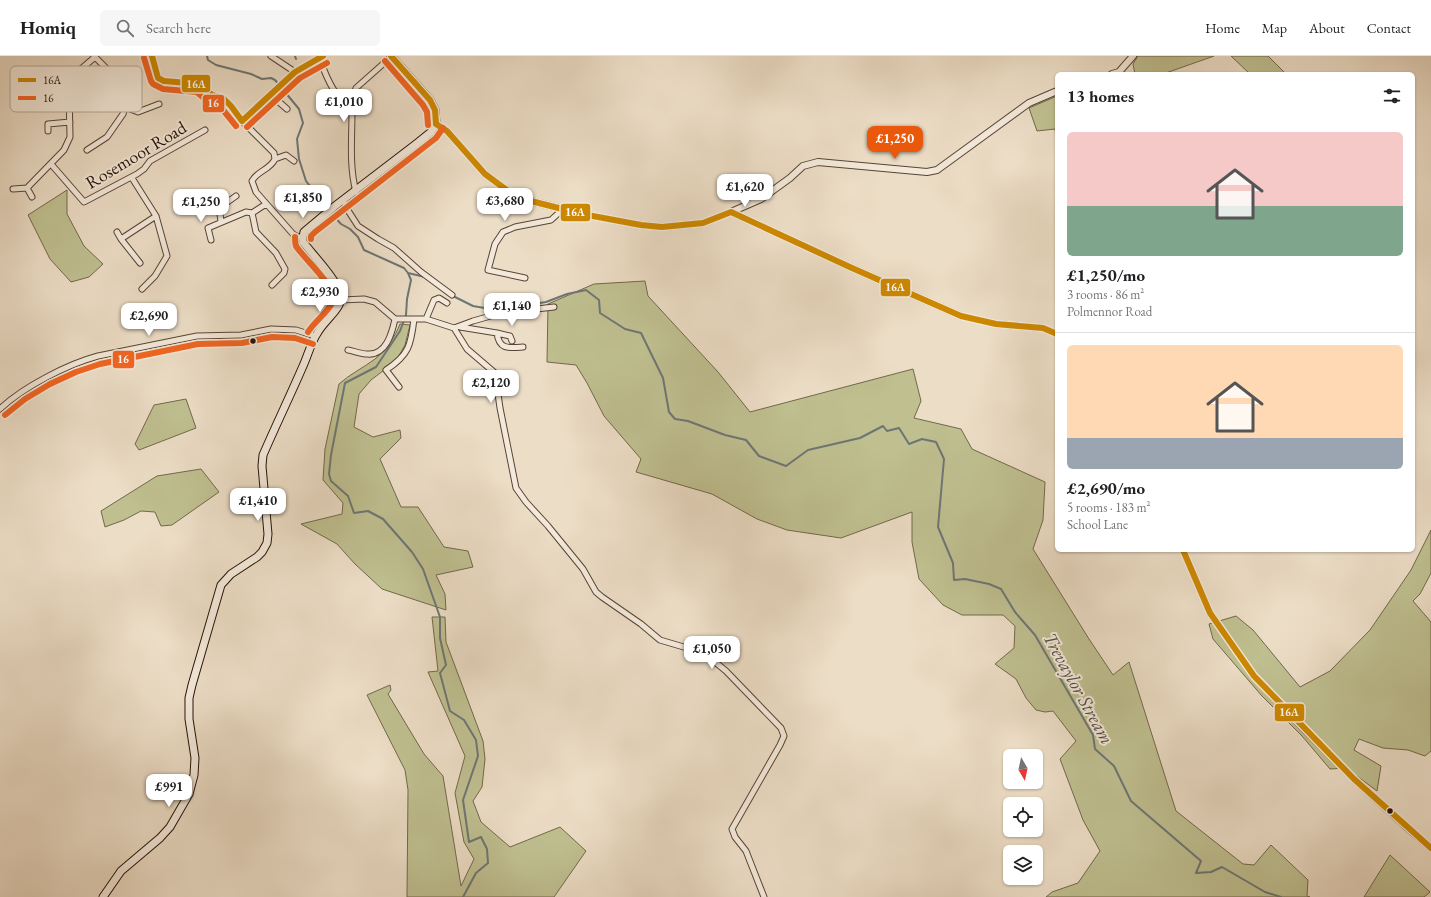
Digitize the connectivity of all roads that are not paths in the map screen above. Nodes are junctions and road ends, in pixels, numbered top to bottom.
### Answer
1 (152, 56) edge
2 (271, 56) edge
3 (391, 56) edge
4 (1133, 56) edge
5 (95, 57) edge
6 (321, 57) edge
7 (84, 66) edge
8 (104, 66) edge
9 (294, 72) junction
10 (1119, 72) edge
11 (1055, 92) edge
12 (271, 95) junction
13 (159, 104) dead end
14 (350, 106) junction
15 (287, 109) dead end
16 (142, 110) edge
17 (70, 112) edge
18 (124, 112) edge
19 (242, 121) junction
20 (70, 122) junction
21 (436, 124) junction
22 (205, 130) dead end
23 (48, 131) dead end
24 (87, 150) dead end
25 (275, 159) junction
26 (294, 161) dead end
27 (51, 164) junction
28 (132, 178) junction
29 (27, 188) junction
30 (13, 189) dead end
31 (356, 192) junction
32 (236, 196) dead end
33 (32, 197) dead end
34 (344, 200) junction
35 (266, 204) junction
36 (562, 210) junction
37 (731, 212) junction
38 (252, 213) junction
39 (156, 216) junction
40 (221, 221) junction
41 (117, 232) dead end
42 (303, 237) junction
43 (121, 239) junction
44 (211, 240) dead end
45 (140, 263) dead end
46 (525, 278) dead end
47 (272, 285) dead end
48 (142, 288) dead end
49 (452, 295) dead end
50 (341, 300) junction
51 (447, 303) dead end
52 (554, 307) dead end
53 (397, 319) junction
54 (411, 319) junction
55 (426, 319) junction
56 (457, 327) junction
57 (497, 333) junction
58 (1055, 333) edge
59 (315, 336) junction
60 (512, 341) dead end
61 (523, 347) dead end
62 (348, 350) dead end
63 (399, 387) dead end
64 (0, 409) edge
65 (1184, 552) edge
66 (1431, 848) edge
67 (103, 897) edge
68 (764, 897) edge

1 - 19 street
2 - 9 street
3 - 14 street
3 - 21 main road
4 - 10 street
5 - 7 street
5 - 8 street
6 - 9 street
6 - 14 street
9 - 12 street
11 - 37 street
12 - 15 street
12 - 19 street
13 - 16 street
14 - 31 street
17 - 20 street
18 - 24 street
19 - 25 street
20 - 23 street
20 - 27 street
21 - 31 main road
21 - 36 street
22 - 28 street, Rosemoor Road
25 - 26 street
25 - 35 street
27 - 28 street, Rosemoor Road
27 - 29 street
28 - 39 street
29 - 30 street
29 - 33 street
31 - 34 main road
32 - 40 street
34 - 42 main road
34 - 49 street
35 - 38 street
35 - 42 street
36 - 37 street
36 - 46 street
37 - 58 street
38 - 40 street
38 - 47 street
39 - 43 street
39 - 48 street
40 - 44 street
41 - 43 street
42 - 50 main road
43 - 45 street
50 - 53 street
50 - 59 main road
51 - 55 street
52 - 56 street
53 - 54 street
53 - 62 street
54 - 55 street
54 - 63 street
55 - 56 street
56 - 57 street
56 - 68 street
57 - 60 street
57 - 61 street
59 - 64 street
59 - 67 main road
65 - 66 street

